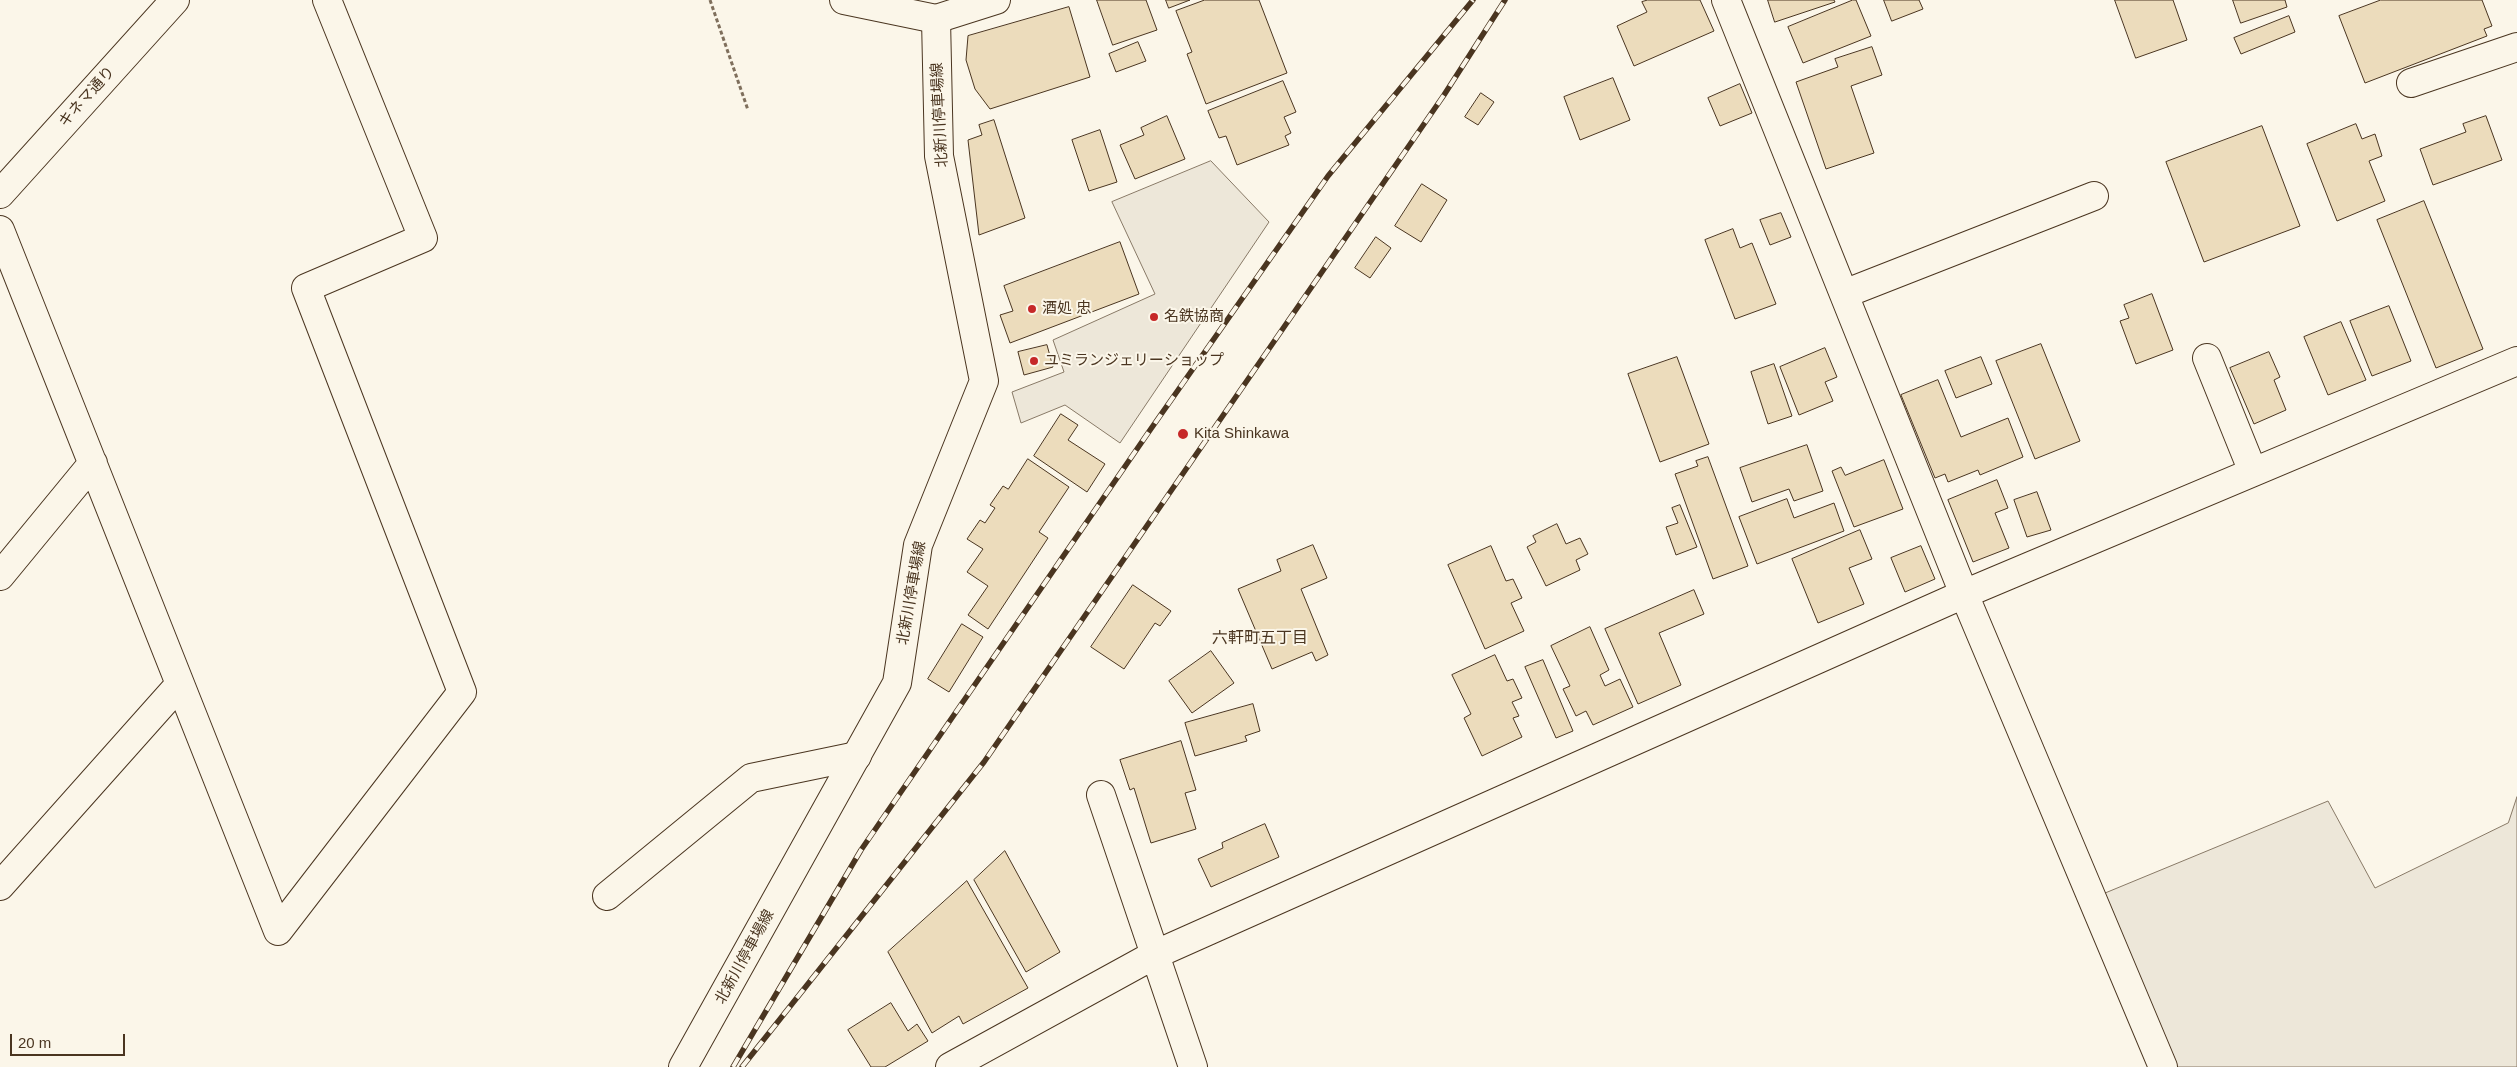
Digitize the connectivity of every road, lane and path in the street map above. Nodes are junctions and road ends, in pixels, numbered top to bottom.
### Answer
1 (175, 0) edge
2 (327, 0) edge
3 (710, 0) edge
4 (844, 0) edge
5 (996, 0) edge
6 (1726, 0) edge
7 (939, 10) edge
8 (2517, 47) edge
9 (2411, 83) dead end
10 (748, 110) dead end
11 (0, 194) edge
12 (2094, 196) dead end
13 (0, 230) edge
14 (1844, 294) junction
15 (2207, 358) dead end
16 (2517, 361) edge
17 (93, 463) junction
18 (2253, 472) junction
19 (0, 576) edge
20 (1964, 594) junction
21 (180, 684) junction
22 (857, 756) junction
23 (1101, 796) dead end
24 (0, 886) edge
25 (607, 896) dead end
26 (1154, 955) junction
27 (683, 1067) edge
28 (950, 1067) edge
29 (1193, 1067) edge
30 (2163, 1067) edge

1 - 11 street, キネマ通り
2 - 21 street
3 - 10 path
4 - 7 street
5 - 7 street
6 - 14 street
7 - 22 street, 北新川停車場線
8 - 9 street
12 - 14 street
13 - 17 street
14 - 20 street
15 - 18 street
16 - 18 street
17 - 19 street
17 - 21 street
18 - 20 street
20 - 26 street
20 - 30 street
21 - 24 street
22 - 25 street
22 - 27 street, 北新川停車場線
23 - 26 street
26 - 28 street
26 - 29 street

